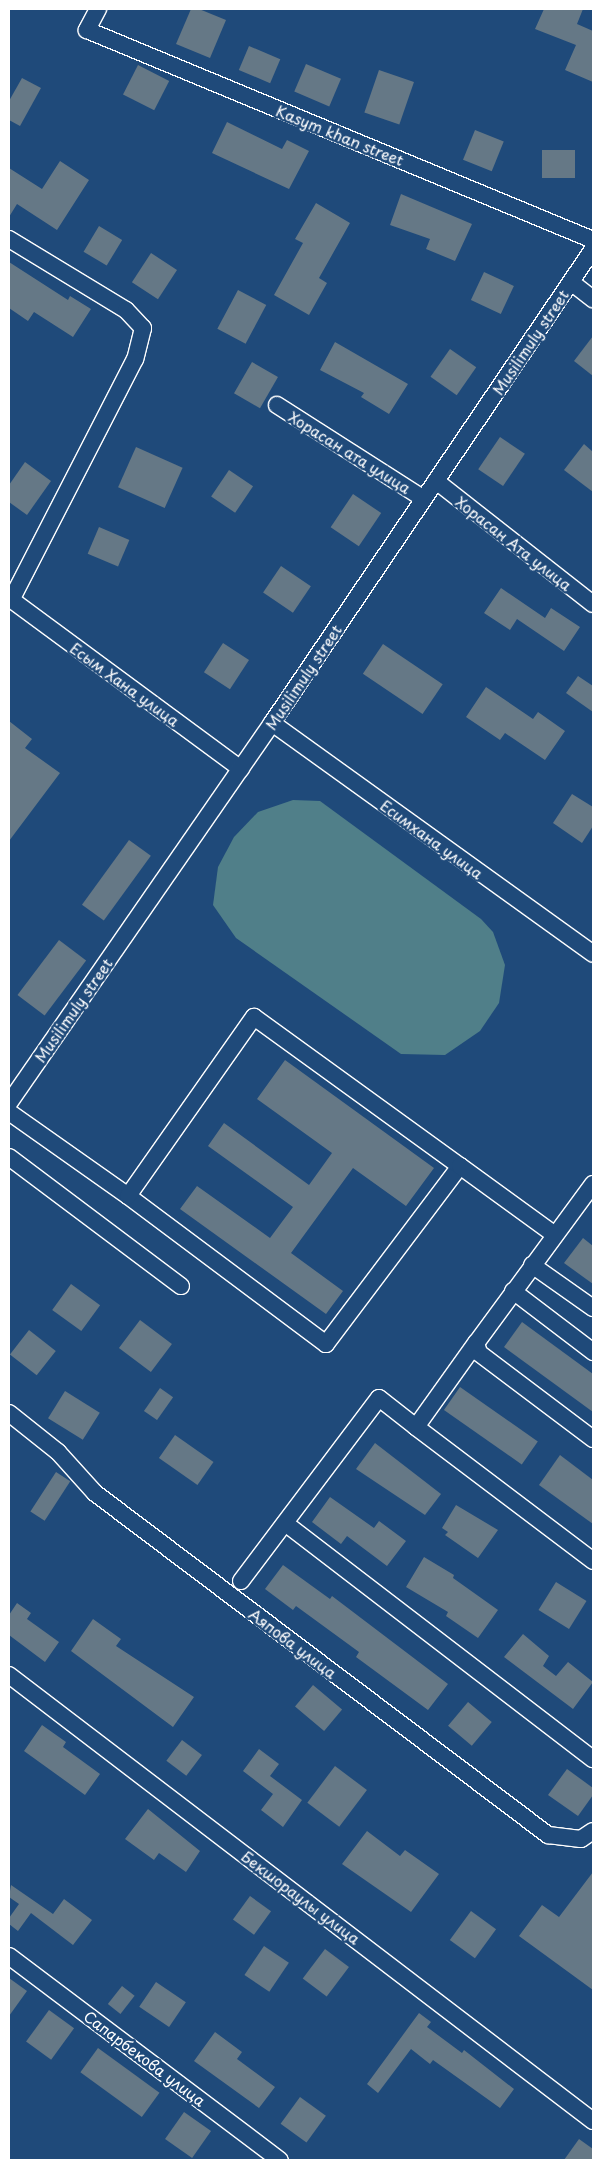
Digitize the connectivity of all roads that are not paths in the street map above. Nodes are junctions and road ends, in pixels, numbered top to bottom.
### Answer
1 (98, 9) edge
2 (9, 239) edge
3 (593, 240) edge
4 (593, 248) edge
5 (571, 282) junction
6 (593, 299) edge
7 (276, 405) dead end
8 (436, 481) junction
9 (424, 499) junction
10 (10, 599) edge
11 (593, 604) edge
12 (272, 723) junction
13 (241, 769) junction
14 (593, 954) edge
15 (14, 1084) edge
16 (9, 1103) edge
17 (9, 1112) edge
18 (9, 1157) edge
19 (460, 1166) junction
20 (593, 1184) edge
21 (128, 1196) junction
22 (555, 1235) junction
23 (532, 1265) junction
24 (182, 1286) dead end
25 (513, 1291) junction
26 (593, 1308) edge
27 (476, 1343) junction
28 (593, 1352) edge
29 (9, 1413) edge
30 (416, 1427) junction
31 (593, 1439) edge
32 (285, 1523) junction
33 (593, 1561) edge
34 (241, 1581) dead end
35 (9, 1674) edge
36 (593, 1759) edge
37 (593, 1831) edge
38 (9, 1956) edge
39 (593, 2122) edge
40 (280, 2160) edge

1 - 3 street, Kasym khan street
2 - 10 street
4 - 5 street, Musilimuly street
5 - 6 street
5 - 8 street, Musilimuly street
7 - 9 street, Хорасан ата улица
8 - 9 street, Musilimuly street
8 - 11 street, Хорасан Ата улица
9 - 12 street, Musilimuly street
10 - 13 street, Есым Хана улица
12 - 13 street, Musilimuly street
12 - 14 street, Есимхана улица
13 - 15 street, Musilimuly street
15 - 16 street, Musilimuly street
17 - 21 street
18 - 24 street
19 - 21 street
19 - 21 street
19 - 22 street
20 - 22 street
22 - 23 street
23 - 25 street
23 - 26 street
25 - 27 street
25 - 28 street
27 - 30 street
27 - 31 street
29 - 37 street, Аяпова улица
30 - 32 street
30 - 33 street
32 - 34 street
32 - 36 street
35 - 39 street, Бекшораулы улица
38 - 40 street, Сапарбекова улица

